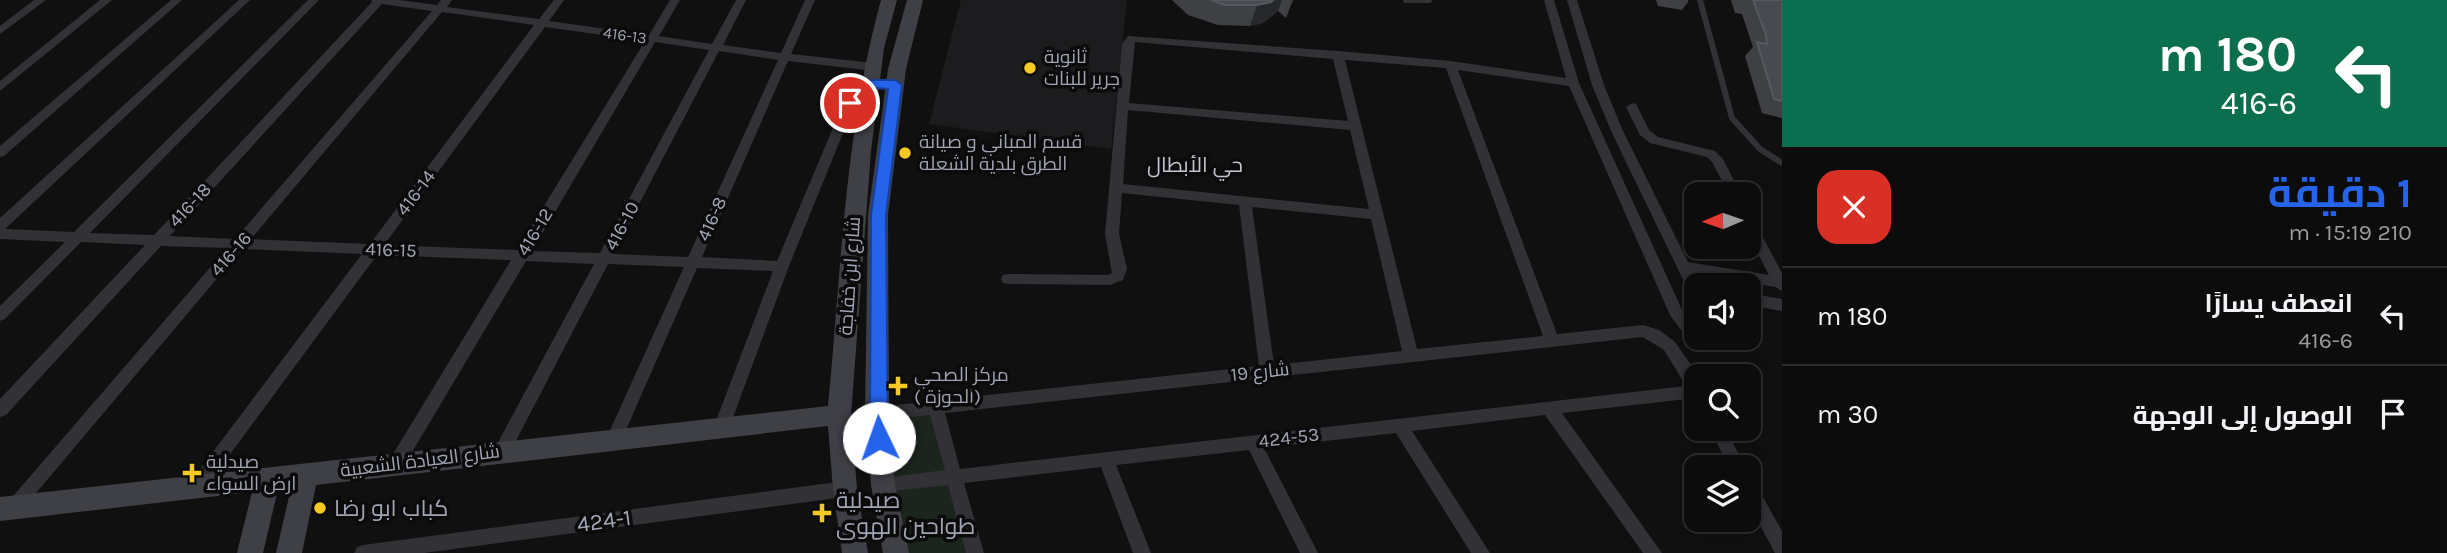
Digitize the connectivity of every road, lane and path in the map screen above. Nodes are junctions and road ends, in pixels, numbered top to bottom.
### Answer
1 (41, 0) edge
2 (107, 0) edge
3 (177, 0) edge
4 (246, 0) edge
5 (314, 0) edge
6 (378, 0) edge
7 (559, 0) edge
8 (675, 0) edge
9 (741, 0) edge
10 (810, 0) edge
11 (889, 0) edge
12 (915, 0) edge
13 (1406, 0) edge
14 (1429, 0) edge
15 (1549, 0) edge
16 (1572, 0) edge
17 (1700, 0) edge
18 (443, 4) edge
19 (542, 23) junction
20 (0, 31) edge
21 (652, 38) junction
22 (716, 47) junction
23 (1338, 54) junction
24 (784, 57) junction
25 (1451, 65) junction
26 (873, 75) junction
27 (1573, 83) junction
28 (895, 85) junction
29 (0, 87) edge
30 (1123, 106) junction
31 (1632, 107) dead end
32 (1355, 126) junction
33 (0, 153) edge
34 (1782, 163) edge
35 (1729, 182) edge
36 (1116, 188) junction
37 (1245, 201) junction
38 (1376, 215) junction
39 (0, 226) edge
40 (0, 234) edge
41 (78, 237) junction
42 (158, 241) junction
43 (239, 244) junction
44 (1761, 246) edge
45 (373, 250) junction
46 (521, 256) junction
47 (604, 259) junction
48 (692, 262) junction
49 (782, 266) junction
50 (1683, 266) junction
51 (1686, 273) edge
52 (1008, 279) dead end
53 (1781, 284) edge
54 (1761, 301) edge
55 (1782, 305) edge
56 (0, 315) edge
57 (1684, 324) edge
58 (1684, 337) edge
59 (1552, 340) junction
60 (1671, 344) junction
61 (1411, 355) junction
62 (1684, 368) edge
63 (1267, 371) junction
64 (1684, 391) edge
65 (936, 408) junction
66 (1549, 408) junction
67 (0, 410) edge
68 (877, 414) junction
69 (839, 415) junction
70 (1400, 425) junction
71 (722, 426) junction
72 (614, 439) junction
73 (1253, 442) junction
74 (502, 452) junction
75 (1105, 460) junction
76 (396, 464) junction
77 (306, 474) junction
78 (955, 477) junction
79 (268, 478) junction
80 (883, 485) junction
81 (197, 486) junction
82 (845, 489) junction
83 (7, 508) edge
84 (1761, 510) edge
85 (1782, 548) edge
86 (250, 553) edge
87 (289, 553) edge
88 (363, 553) edge
89 (855, 553) edge
90 (896, 553) edge
91 (975, 553) edge
92 (1142, 553) edge
93 (1309, 553) edge
94 (1482, 553) edge
95 (1653, 553) edge

1 - 20 street
2 - 29 street
3 - 33 street
4 - 39 street
5 - 41 street
6 - 18 street, 416-13
6 - 42 street, 416-18
7 - 19 street, 416-14
8 - 21 street, 416-12
9 - 22 street, 416-10
10 - 24 street, 416-8
11 - 26 street, شارع ابن خفاجة
12 - 28 street, شارع ابن خفاجة
13 - 14 lane
15 - 27 street
16 - 50 street
17 - 34 lane
18 - 19 street, 416-13
18 - 43 street, 416-16
19 - 21 street, 416-13
19 - 45 street, 416-14
21 - 22 street, 416-13
21 - 46 street, 416-12
22 - 24 street, 416-13
22 - 47 street, 416-10
23 - 25 street
23 - 30 street
23 - 32 street
24 - 26 street, 416-13
24 - 48 street, 416-8
25 - 27 street
25 - 59 street
26 - 28 street
26 - 49 street
26 - 69 street, شارع ابن خفاجة
27 - 57 street
28 - 68 street, شارع ابن خفاجة
30 - 32 street
30 - 36 street
31 - 35 street
32 - 38 street
36 - 37 street
36 - 52 street
37 - 38 street
37 - 63 street
38 - 61 street
40 - 41 street, 416-15
41 - 42 street, 416-15
41 - 56 street
42 - 43 street, 416-15
42 - 67 street, 416-18
43 - 45 street, 416-15
43 - 83 street, 416-16
44 - 53 street
45 - 46 street, 416-15
45 - 81 street, 416-14
46 - 47 street, 416-15
46 - 76 street, 416-12
47 - 48 street, 416-15
47 - 74 street, 416-10
48 - 49 street, 416-15
48 - 72 street, 416-8
49 - 71 street
50 - 51 street
50 - 53 street
54 - 55 street
58 - 60 street
59 - 60 street, شارع 19
59 - 61 street, شارع 19
60 - 62 street
61 - 63 street, شارع 19
63 - 65 street, شارع 19
64 - 66 street, 424-53
65 - 68 street, شارع 19
65 - 78 street
66 - 70 street, 424-53
66 - 95 street
68 - 80 street, شارع ابن خفاجة
69 - 71 street, شارع العيادة الشعبية
69 - 82 street, شارع ابن خفاجة
70 - 73 street, 424-53
70 - 94 street
71 - 72 street, شارع العيادة الشعبية
72 - 74 street, شارع العيادة الشعبية
73 - 75 street, 424-53
73 - 93 street
74 - 76 street, شارع العيادة الشعبية
75 - 78 street, 424-53
75 - 92 street
76 - 77 street, شارع العيادة الشعبية
77 - 79 street, شارع العيادة الشعبية
77 - 87 street
78 - 80 street, 424-53
78 - 91 street
79 - 81 street, شارع العيادة الشعبية
79 - 86 street
80 - 90 street, شارع ابن خفاجة
81 - 83 street, شارع العيادة الشعبية
82 - 88 street, 424-1
82 - 89 street, شارع ابن خفاجة
84 - 85 street

